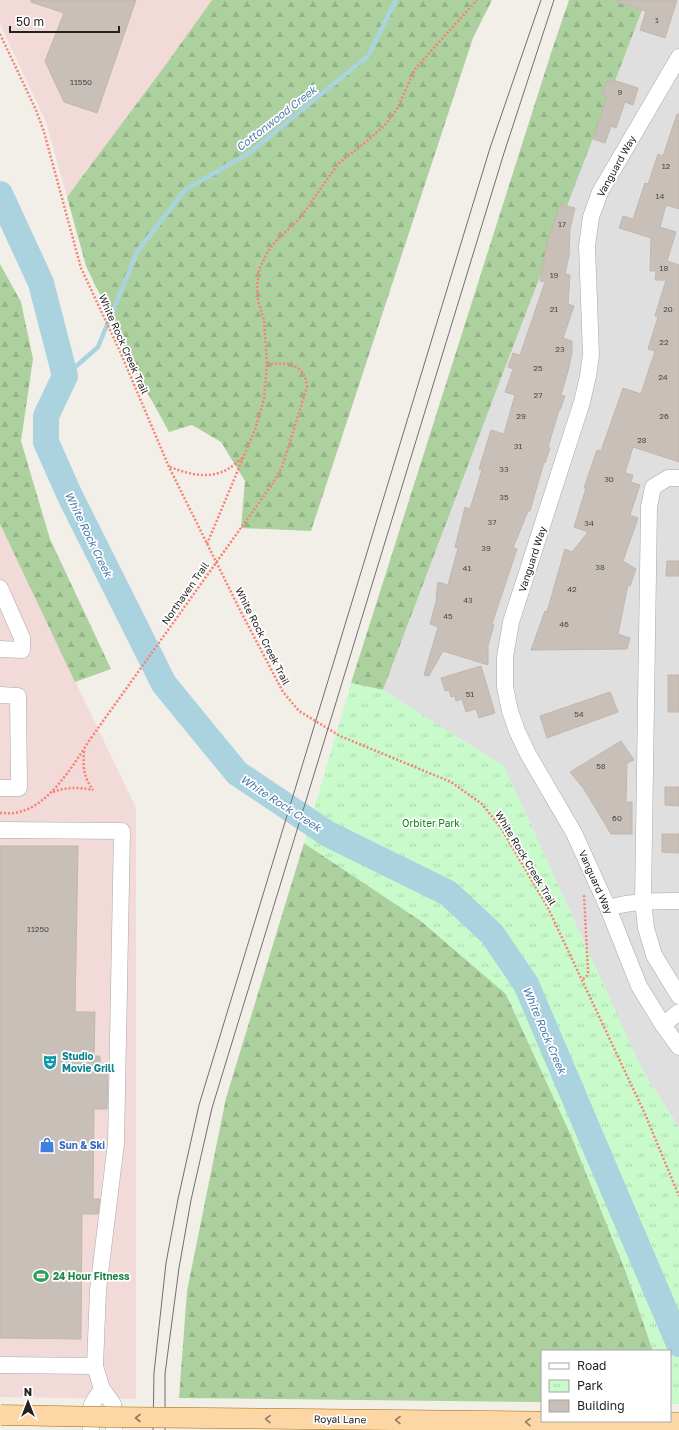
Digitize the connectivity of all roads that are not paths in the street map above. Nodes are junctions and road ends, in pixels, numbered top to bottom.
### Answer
1 (679, 57) edge
2 (679, 478) edge
3 (0, 588) edge
4 (0, 650) edge
5 (0, 695) edge
6 (0, 788) edge
7 (0, 830) edge
8 (643, 901) junction
9 (679, 901) edge
10 (608, 908) junction
11 (679, 996) edge
12 (679, 1012) edge
13 (663, 1025) junction
14 (679, 1047) edge
15 (0, 1365) edge
16 (95, 1366) junction
17 (102, 1389) junction
18 (1, 1415) dead end
19 (541, 1422) edge
20 (584, 1422) edge
21 (679, 1423) edge
22 (91, 1430) edge
23 (114, 1430) edge

1 - 10 street, Vanguard Way
2 - 8 street
3 - 4 street
5 - 6 street
7 - 16 street
8 - 9 street
8 - 10 street
8 - 11 street
10 - 13 street, Vanguard Way
12 - 13 street
13 - 14 street, Vanguard Way
15 - 16 street
16 - 17 street
17 - 22 street
17 - 23 street
19 -> 18 main road, Royal Lane, bridge
21 -> 20 main road, Royal Lane, bridge

